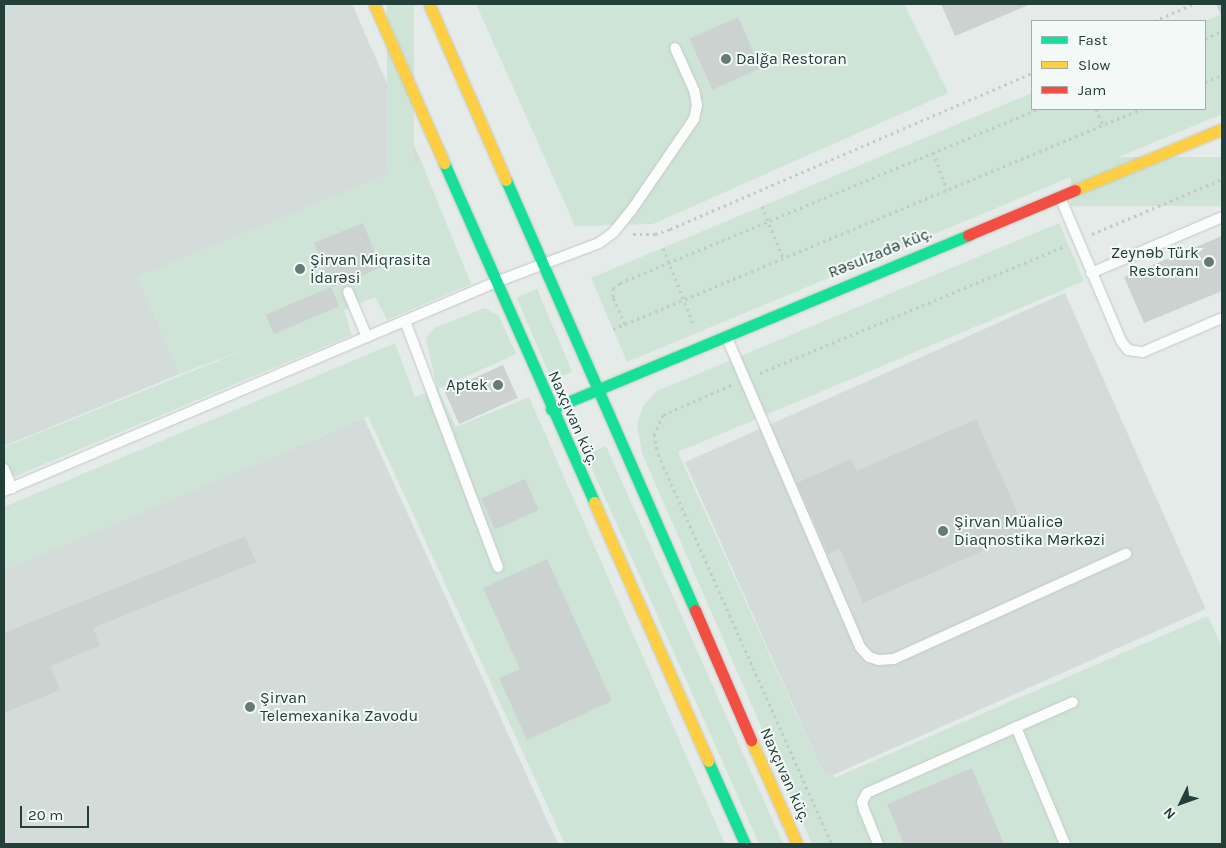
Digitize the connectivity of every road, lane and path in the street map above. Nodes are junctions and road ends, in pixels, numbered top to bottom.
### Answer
1 (374, 4) edge
2 (429, 4) edge
3 (1193, 4) edge
4 (1156, 20) edge
5 (1222, 32) edge
6 (1206, 39) edge
7 (675, 48) dead end
8 (1031, 73) edge
9 (1222, 75) edge
10 (1206, 82) edge
11 (1035, 110) edge
12 (1096, 110) edge
13 (1139, 110) edge
14 (1103, 125) junction
15 (1222, 129) edge
16 (933, 152) junction
17 (1222, 179) edge
18 (947, 190) junction
19 (1059, 196) junction
20 (762, 206) dead end
21 (1222, 217) edge
22 (768, 221) junction
23 (613, 233) junction
24 (1078, 241) junction
25 (663, 248) dead end
26 (783, 258) junction
27 (669, 262) junction
28 (543, 264) junction
29 (1091, 272) junction
30 (496, 282) junction
31 (348, 292) dead end
32 (684, 299) junction
33 (1222, 318) edge
34 (405, 321) junction
35 (625, 324) junction
36 (613, 329) dead end
37 (697, 332) dead end
38 (725, 335) junction
39 (367, 337) junction
40 (745, 379) junction
41 (598, 389) junction
42 (551, 409) junction
43 (4, 469) edge
44 (8, 489) edge
45 (1126, 554) dead end
46 (498, 567) dead end
47 (1073, 702) dead end
48 (1016, 727) junction
49 (745, 844) edge
50 (797, 844) edge
51 (832, 844) edge
52 (878, 844) edge
53 (1065, 844) edge

1 - 30 main road, Naxçıvan küç.
2 - 28 main road, Naxçıvan küç.
3 - 4 path
5 - 6 path
7 - 23 lane
8 - 23 path
9 - 10 path
11 - 16 path
12 - 14 path
13 - 14 path
14 - 18 path
15 - 19 main road, Rəsulzadə küç.
16 - 18 path
16 - 22 path
17 - 24 path
18 - 26 path
19 - 24 lane
19 - 38 main road, Rəsulzadə küç.
20 - 22 path
21 - 29 lane
22 - 26 path
22 - 27 path
23 - 28 lane
24 - 29 lane
24 - 40 path
25 - 27 path
26 - 32 path
27 - 32 path
27 - 35 path
28 - 30 lane
28 - 41 main road, Naxçıvan küç.
29 - 33 lane
30 - 34 lane
30 - 42 main road, Naxçıvan küç.
31 - 39 lane
32 - 35 path
32 - 37 path
34 - 39 lane
34 - 46 lane
35 - 36 path
38 - 40 lane
38 - 41 main road, Rəsulzadə küç.
39 - 44 lane
40 - 45 lane
40 - 51 path
41 - 42 main road, Rəsulzadə küç.
41 - 50 main road, Naxçıvan küç.
42 - 49 main road, Naxçıvan küç.
43 - 44 lane
47 - 48 lane
48 - 52 lane
48 - 53 lane

